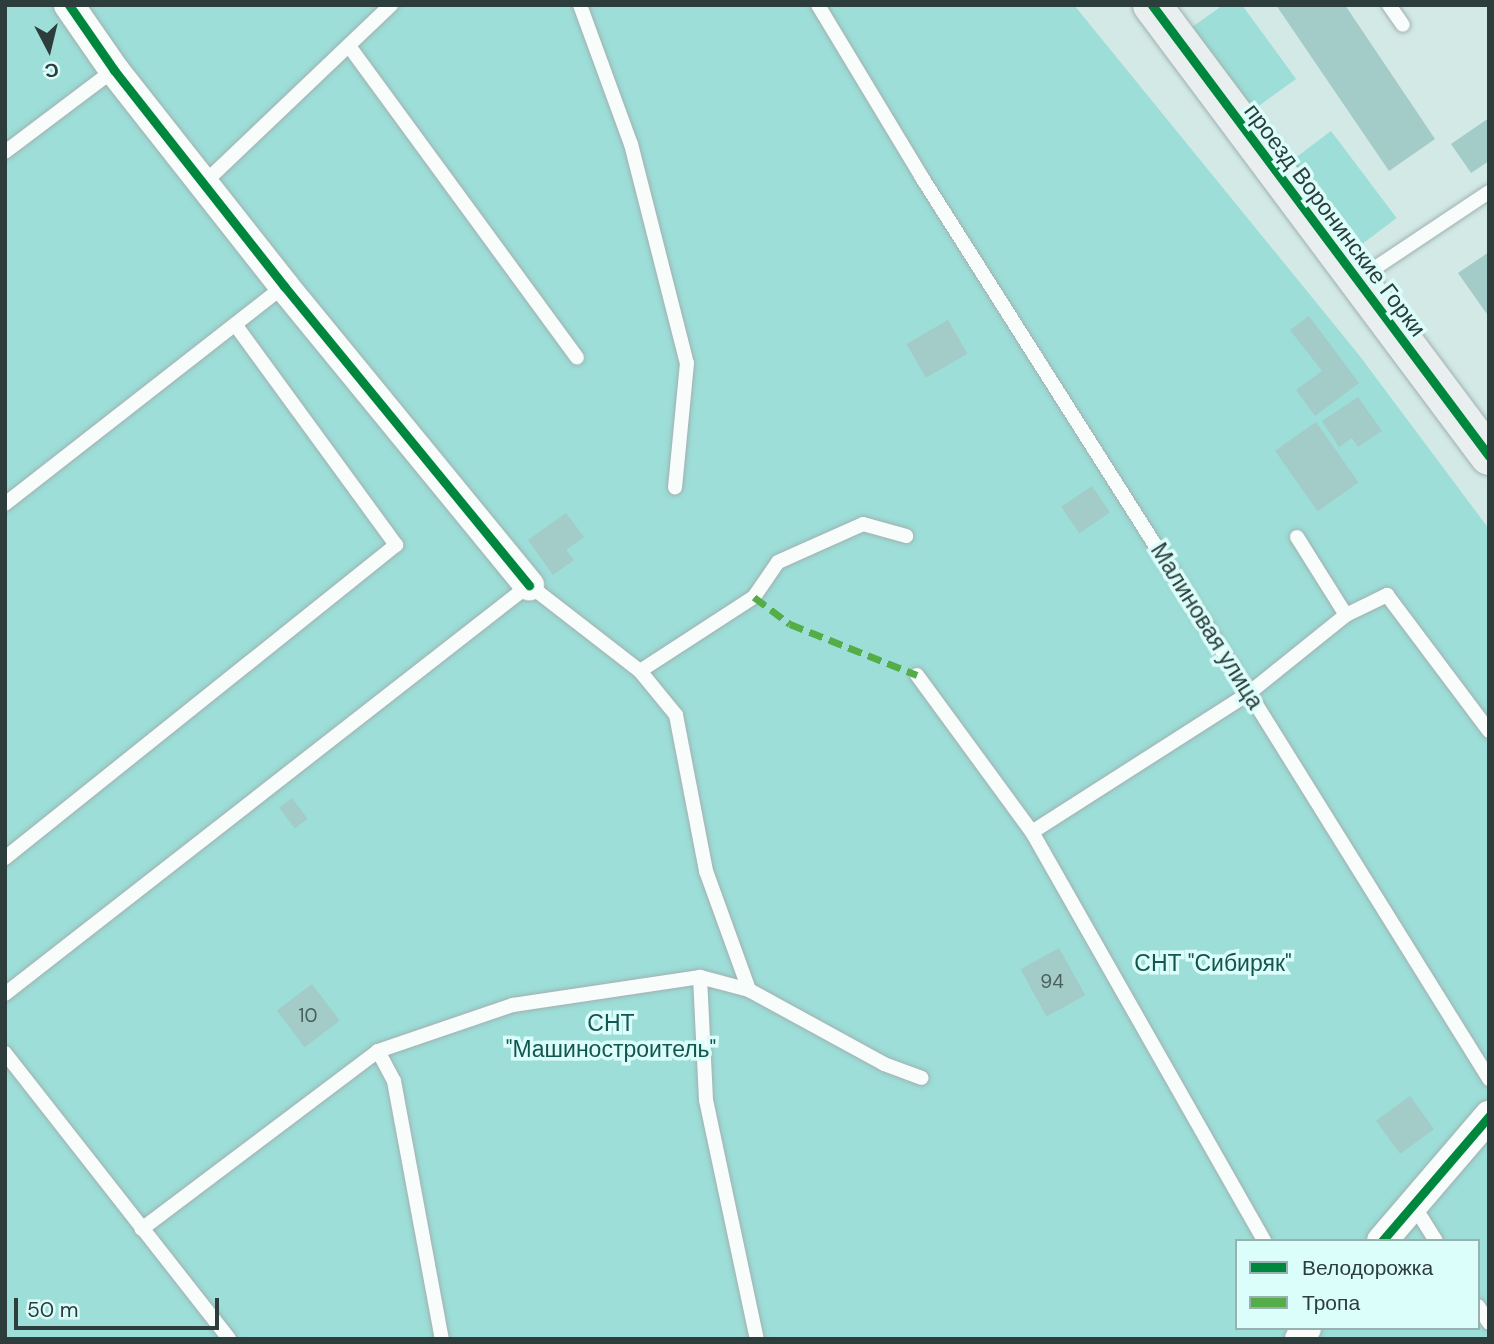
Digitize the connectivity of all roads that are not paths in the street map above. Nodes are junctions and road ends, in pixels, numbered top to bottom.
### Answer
1 (69, 5) edge
2 (391, 5) edge
3 (580, 5) edge
4 (818, 5) edge
5 (1389, 5) edge
6 (1162, 9) edge
7 (1403, 25) dead end
8 (349, 46) junction
9 (114, 70) junction
10 (5, 152) edge
11 (203, 184) junction
12 (1489, 192) edge
13 (1356, 281) junction
14 (284, 286) junction
15 (235, 324) junction
16 (577, 357) dead end
17 (1489, 456) edge
18 (676, 487) dead end
19 (5, 504) edge
20 (906, 536) dead end
21 (1297, 537) dead end
22 (529, 585) junction
23 (1346, 615) junction
24 (640, 671) junction
25 (917, 675) dead end
26 (1249, 693) junction
27 (1489, 730) edge
28 (1032, 832) junction
29 (5, 858) edge
30 (700, 977) junction
31 (749, 990) junction
32 (5, 994) edge
33 (378, 1051) junction
34 (5, 1053) edge
35 (922, 1078) dead end
36 (1489, 1079) edge
37 (1489, 1116) edge
38 (1414, 1206) junction
39 (142, 1229) junction
40 (1263, 1239) edge
41 (1384, 1239) edge
42 (1435, 1239) edge
43 (229, 1339) edge
44 (442, 1339) edge
45 (757, 1339) edge

1 - 9 street
2 - 8 lane
3 - 18 lane
4 - 26 lane, Малиновая улица
5 - 7 lane
6 - 13 street, проезд Воронинские Горки
8 - 11 lane
8 - 16 lane
9 - 10 lane
9 - 11 street
11 - 14 street
12 - 13 lane
13 - 17 street, проезд Воронинские Горки
14 - 15 lane
14 - 22 street
15 - 19 lane
15 - 29 lane
20 - 24 lane
21 - 23 lane
22 - 24 lane
22 - 32 lane
23 - 26 lane
23 - 27 lane
24 - 31 lane
25 - 28 lane
26 - 28 lane
26 - 36 lane, Малиновая улица
28 - 40 lane
30 - 31 lane
30 - 33 lane
30 - 45 lane
31 - 35 lane
33 - 39 lane
33 - 44 lane
34 - 39 lane
37 - 38 street
38 - 41 street
38 - 42 lane
39 - 43 lane

